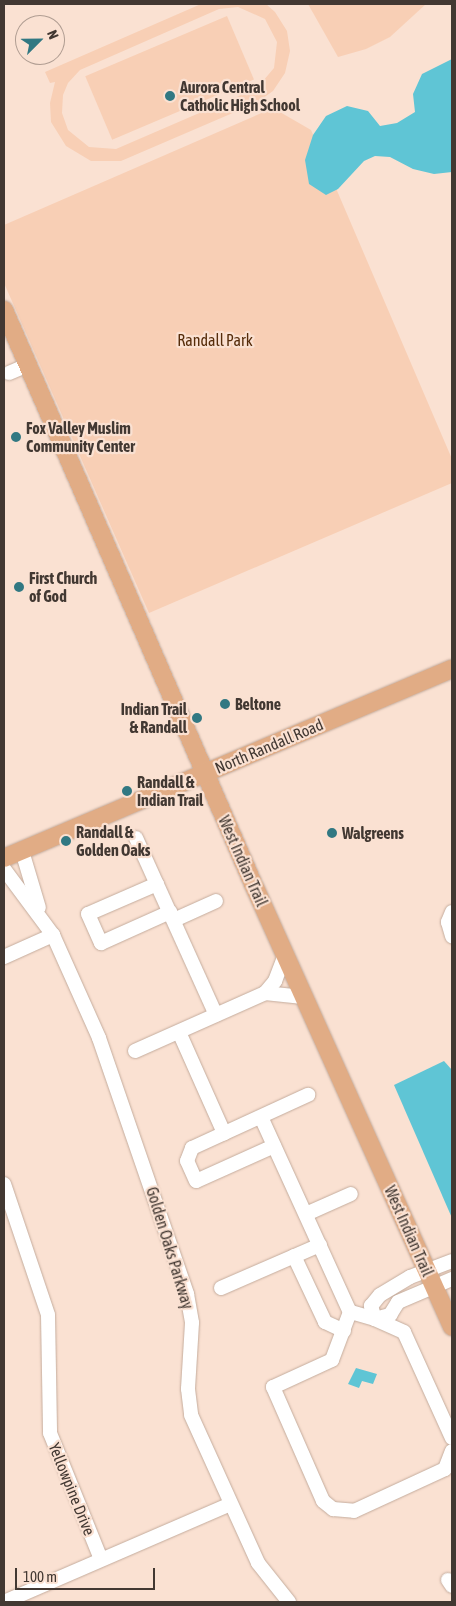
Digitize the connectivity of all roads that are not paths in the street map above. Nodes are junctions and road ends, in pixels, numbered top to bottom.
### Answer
1 (4, 310) edge
2 (28, 365) junction
3 (5, 375) edge
4 (452, 669) edge
5 (204, 774) junction
6 (136, 838) dead end
7 (22, 850) junction
8 (4, 858) edge
9 (4, 870) edge
10 (157, 884) junction
11 (216, 901) dead end
12 (452, 912) edge
13 (172, 916) junction
14 (43, 918) junction
15 (53, 935) junction
16 (452, 936) edge
17 (285, 955) junction
18 (4, 957) edge
19 (265, 993) junction
20 (303, 997) junction
21 (216, 1015) junction
22 (179, 1032) junction
23 (135, 1051) dead end
24 (308, 1095) dead end
25 (261, 1117) junction
26 (224, 1133) junction
27 (274, 1146) junction
28 (4, 1184) edge
29 (351, 1194) dead end
30 (306, 1214) junction
31 (320, 1245) junction
32 (294, 1256) junction
33 (452, 1261) edge
34 (426, 1270) junction
35 (452, 1279) edge
36 (434, 1287) junction
37 (221, 1288) dead end
38 (350, 1312) junction
39 (376, 1319) junction
40 (452, 1327) edge
41 (344, 1331) junction
42 (452, 1438) edge
43 (452, 1451) edge
44 (230, 1504) junction
45 (102, 1559) junction
46 (4, 1602) edge
47 (289, 1602) edge

1 - 2 main road, West Indian Trail
2 - 3 street
2 - 5 main road, West Indian Trail
4 - 5 main road, North Randall Road
5 - 7 main road, North Randall Road
5 - 17 main road, West Indian Trail
6 - 10 street
7 - 8 main road, North Randall Road
7 - 14 street, Golden Oaks Parkway
9 - 14 street, Golden Oaks Parkway
10 - 13 street
10 - 13 street
11 - 13 street
12 - 16 street
13 - 21 street
14 - 15 street, Golden Oaks Parkway
15 - 18 street
15 - 44 street, Golden Oaks Parkway
17 - 19 street
17 - 20 main road, West Indian Trail
19 - 20 street
19 - 21 street
20 - 34 main road, West Indian Trail
21 - 22 street
22 - 23 street
22 - 26 street
24 - 25 street
25 - 26 street
25 - 27 street
26 - 27 street
27 - 30 street
28 - 45 street, Yellowpine Drive
29 - 30 street
30 - 31 street
31 - 32 street
31 - 38 street
32 - 37 street
32 - 41 street
33 - 34 street
34 - 36 main road, West Indian Trail
34 - 39 street
35 - 36 street
36 - 39 street
36 - 40 main road, West Indian Trail
38 - 39 street
38 - 41 street
39 - 42 street
41 - 43 street
44 - 45 street
44 - 47 street, Golden Oaks Parkway
45 - 46 street

